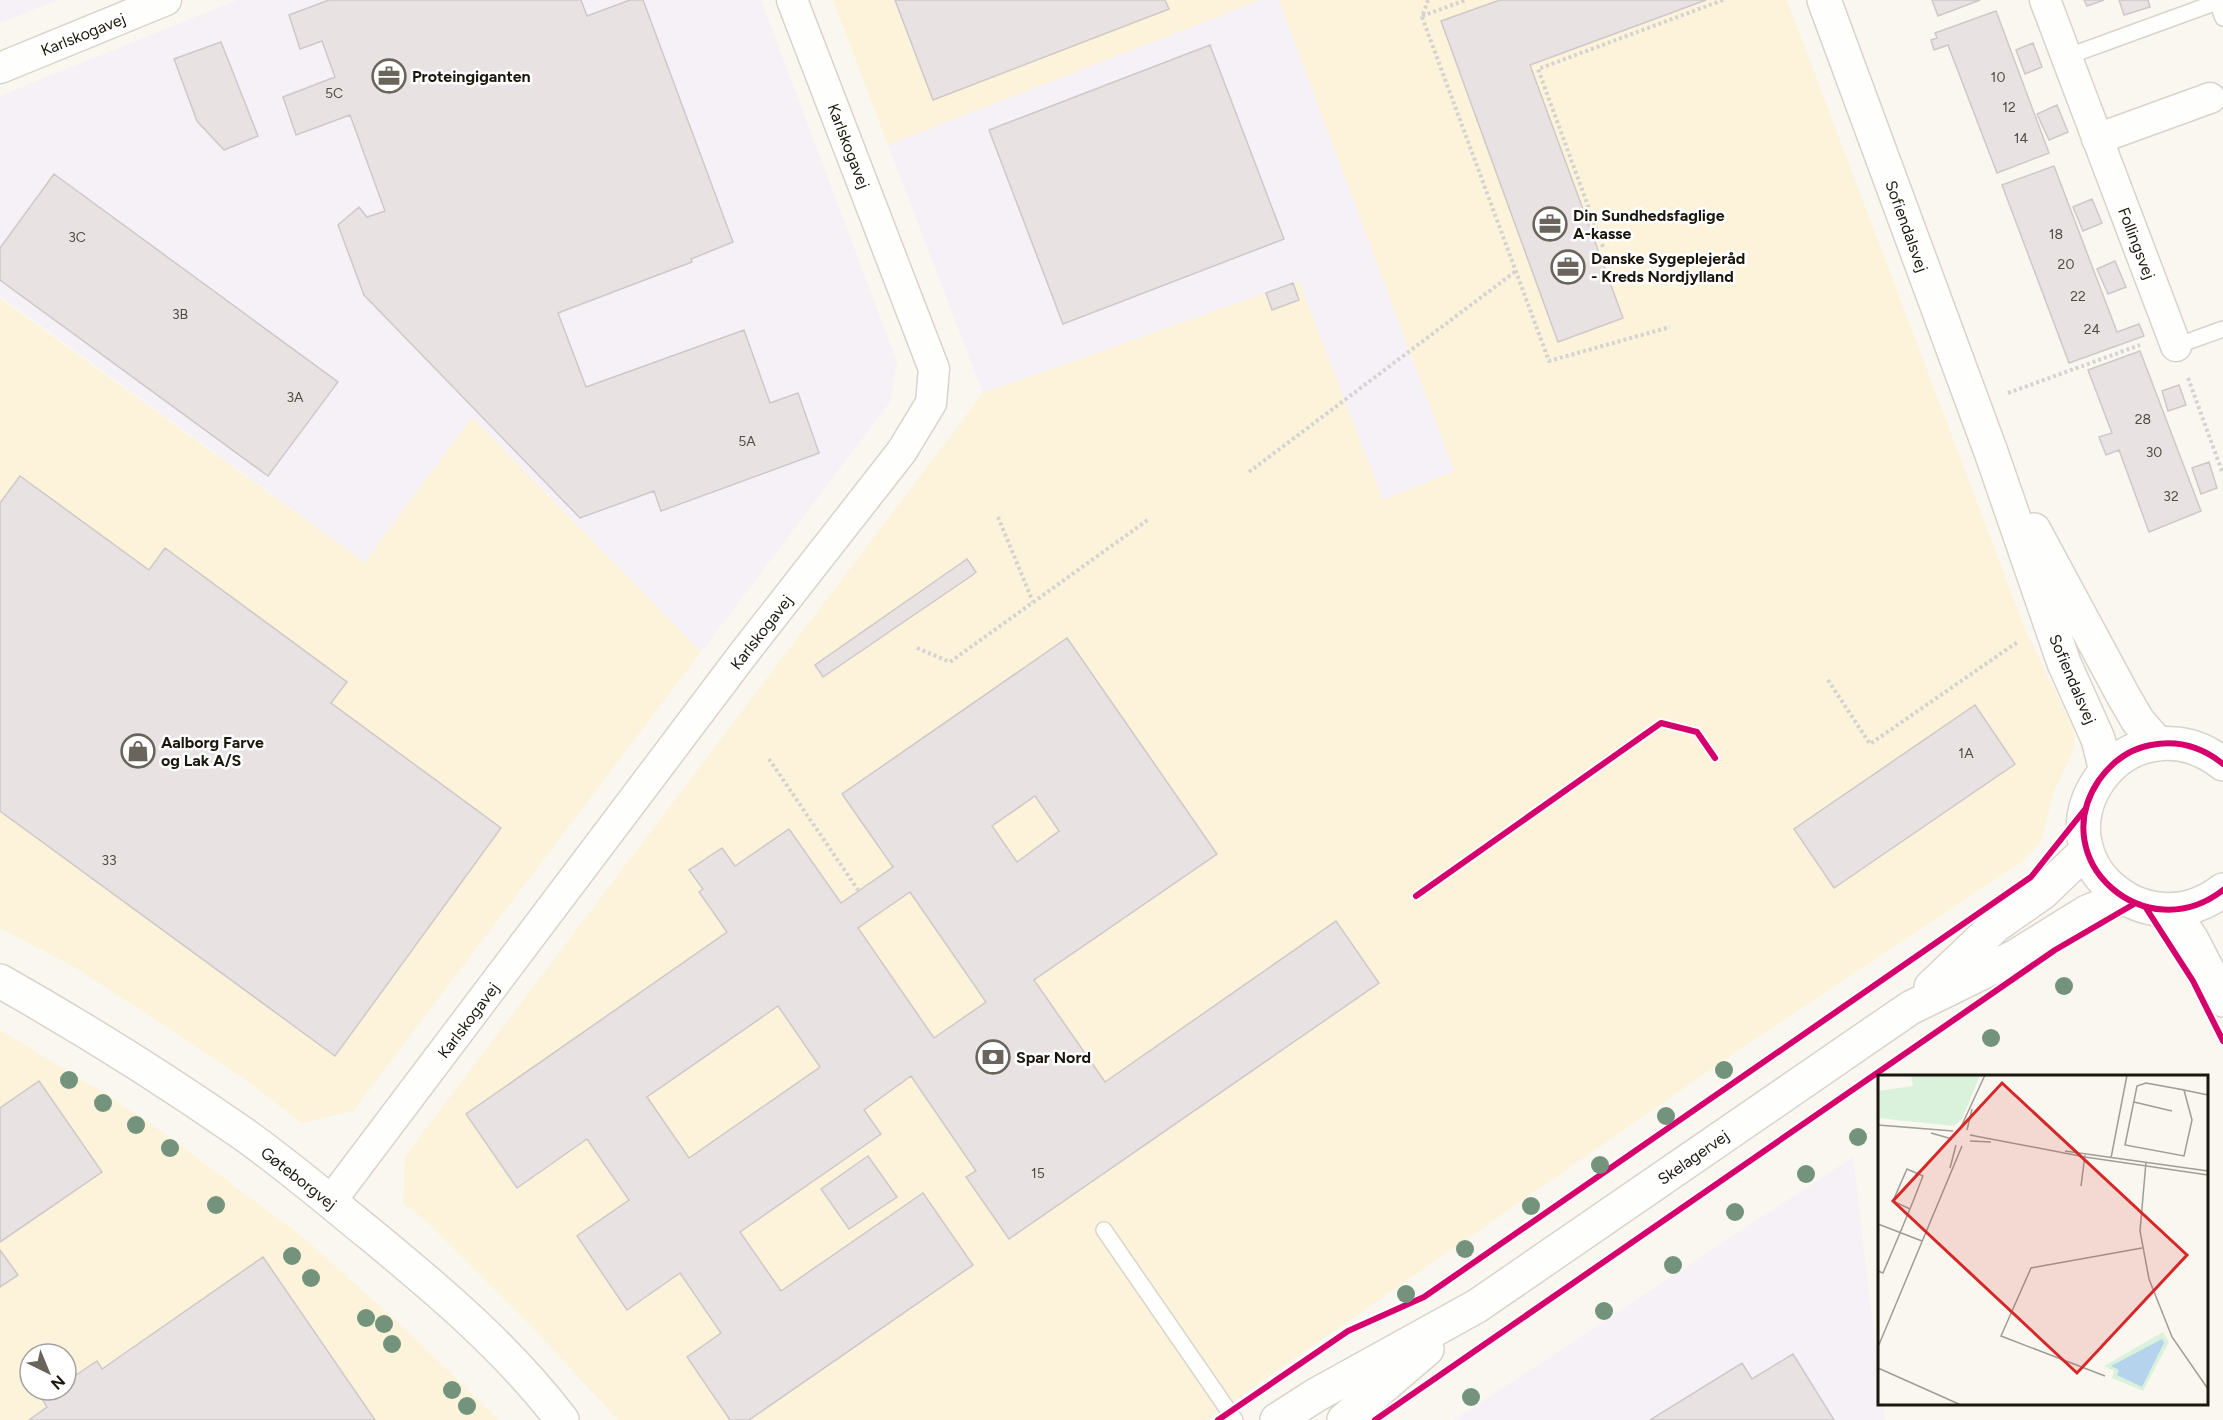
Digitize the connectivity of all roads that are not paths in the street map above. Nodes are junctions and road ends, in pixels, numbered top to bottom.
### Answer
1 (166, 0) edge
2 (792, 0) edge
3 (1824, 0) edge
4 (2045, 0) edge
5 (2223, 18) edge
6 (2066, 57) junction
7 (0, 68) edge
8 (2210, 98) dead end
9 (2097, 139) junction
10 (2223, 329) edge
11 (2174, 340) joint
12 (1991, 452) junction
13 (2158, 744) junction
14 (2220, 758) edge
15 (2106, 771) junction
16 (2088, 850) junction
17 (2223, 890) edge
18 (2123, 898) junction
19 (2172, 910) junction
20 (0, 981) edge
21 (2223, 999) edge
22 (1910, 1008) junction
23 (330, 1202) junction
24 (1104, 1230) dead end
25 (1477, 1306) junction
26 (562, 1420) edge
27 (1235, 1420) edge
28 (1277, 1420) edge
29 (1344, 1420) edge

1 - 7 street, Karlskogavej
2 - 23 street, Karlskogavej
3 - 12 street, Sofiendalsvej
4 - 6 street, Follingsvej
5 - 6 lane
6 - 9 street, Follingsvej
8 - 9 street
9 - 11 street, Follingsvej
10 - 11 lane
12 - 13 street, Sofiendalsvej
12 - 15 street, Sofiendalsvej
13 - 14 street
13 - 15 street
15 - 16 street
16 - 18 street
16 - 22 street, Skelagervej
17 - 19 street
18 - 19 street
18 - 22 street, Skelagervej
19 - 21 street
20 - 23 street, Gøteborgvej
22 - 25 street, Skelagervej
23 - 26 street, Gøteborgvej
24 - 27 lane
25 - 28 street, Skelagervej
25 - 29 street, Skelagervej

